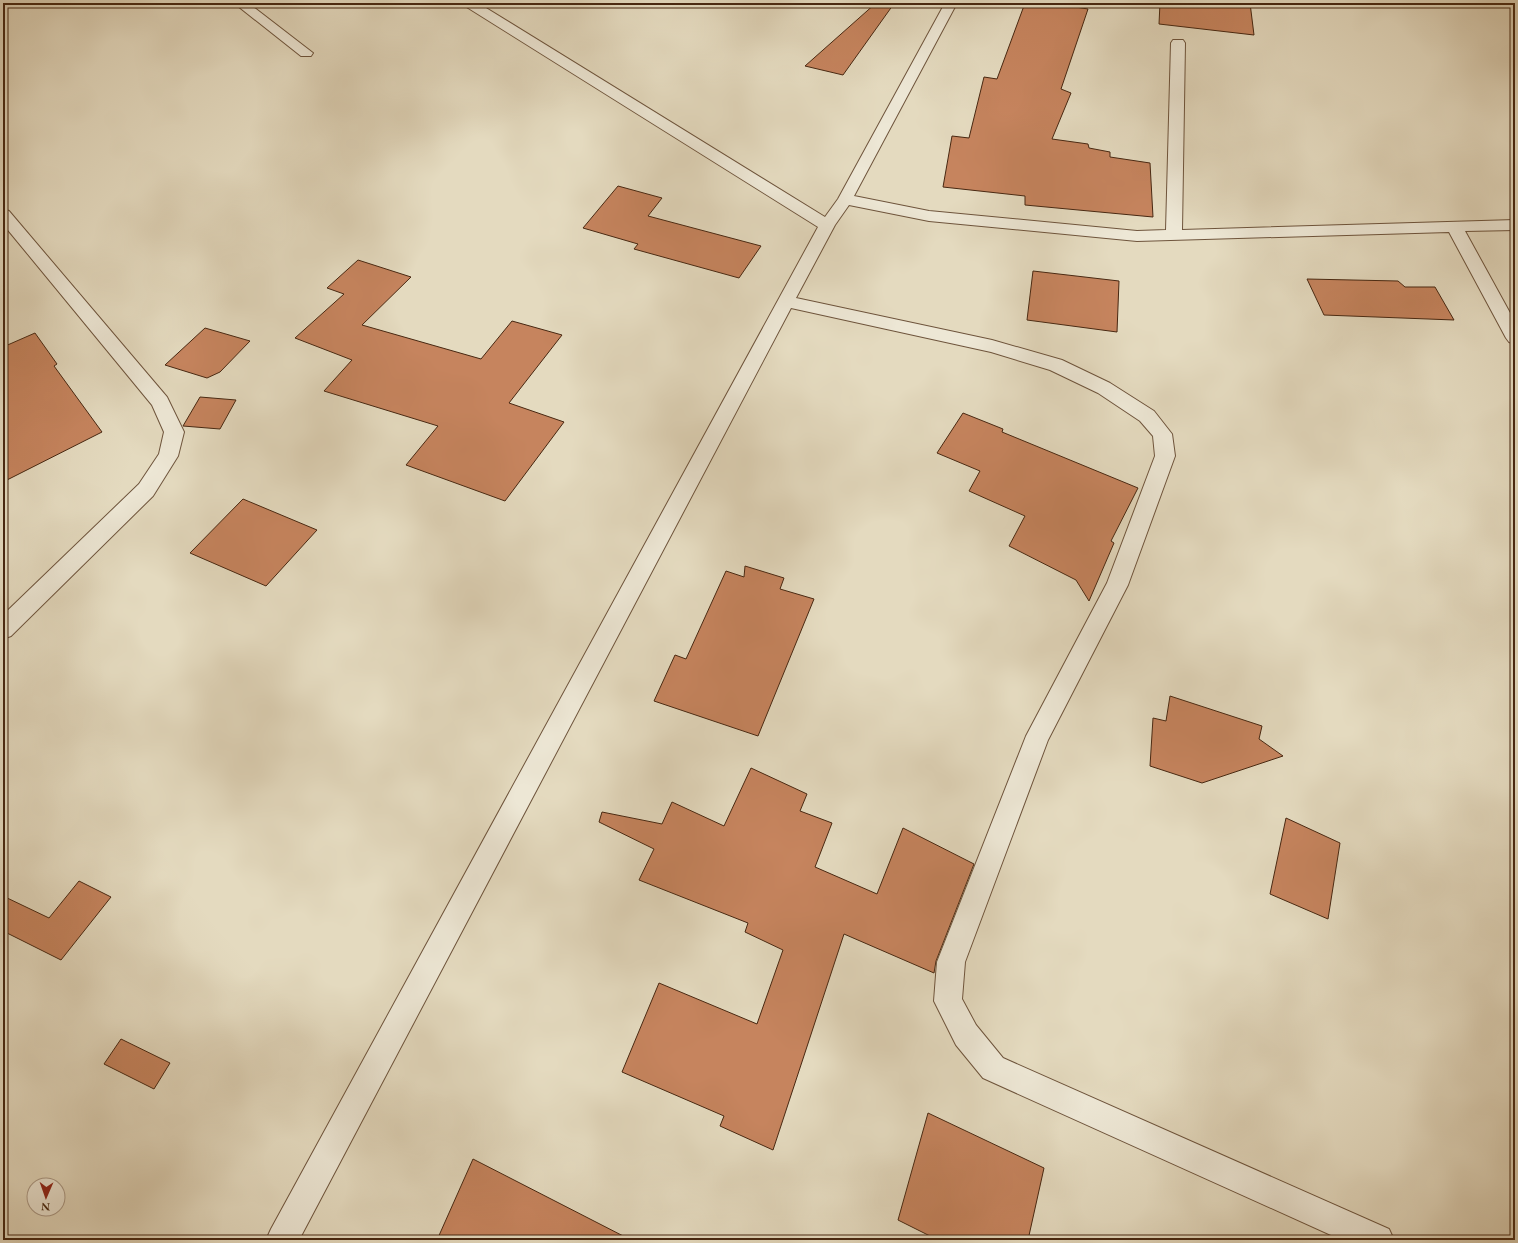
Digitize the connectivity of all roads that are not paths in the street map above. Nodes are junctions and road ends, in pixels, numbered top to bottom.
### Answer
1 (240, 3) edge
2 (469, 3) edge
3 (951, 3) edge
4 (1178, 43) dead end
5 (306, 52) dead end
6 (845, 199) junction
7 (3, 214) edge
8 (827, 225) junction
9 (1515, 225) edge
10 (1455, 228) junction
11 (1174, 235) junction
12 (786, 301) junction
13 (1515, 338) edge
14 (3, 629) edge
15 (282, 1240) edge
16 (1378, 1240) edge

1 - 5 street
2 - 8 street
3 - 6 street
4 - 11 street
6 - 8 street
6 - 11 street
7 - 14 street
8 - 12 street
9 - 10 street
10 - 11 street
10 - 13 street
12 - 15 street
12 - 16 street

